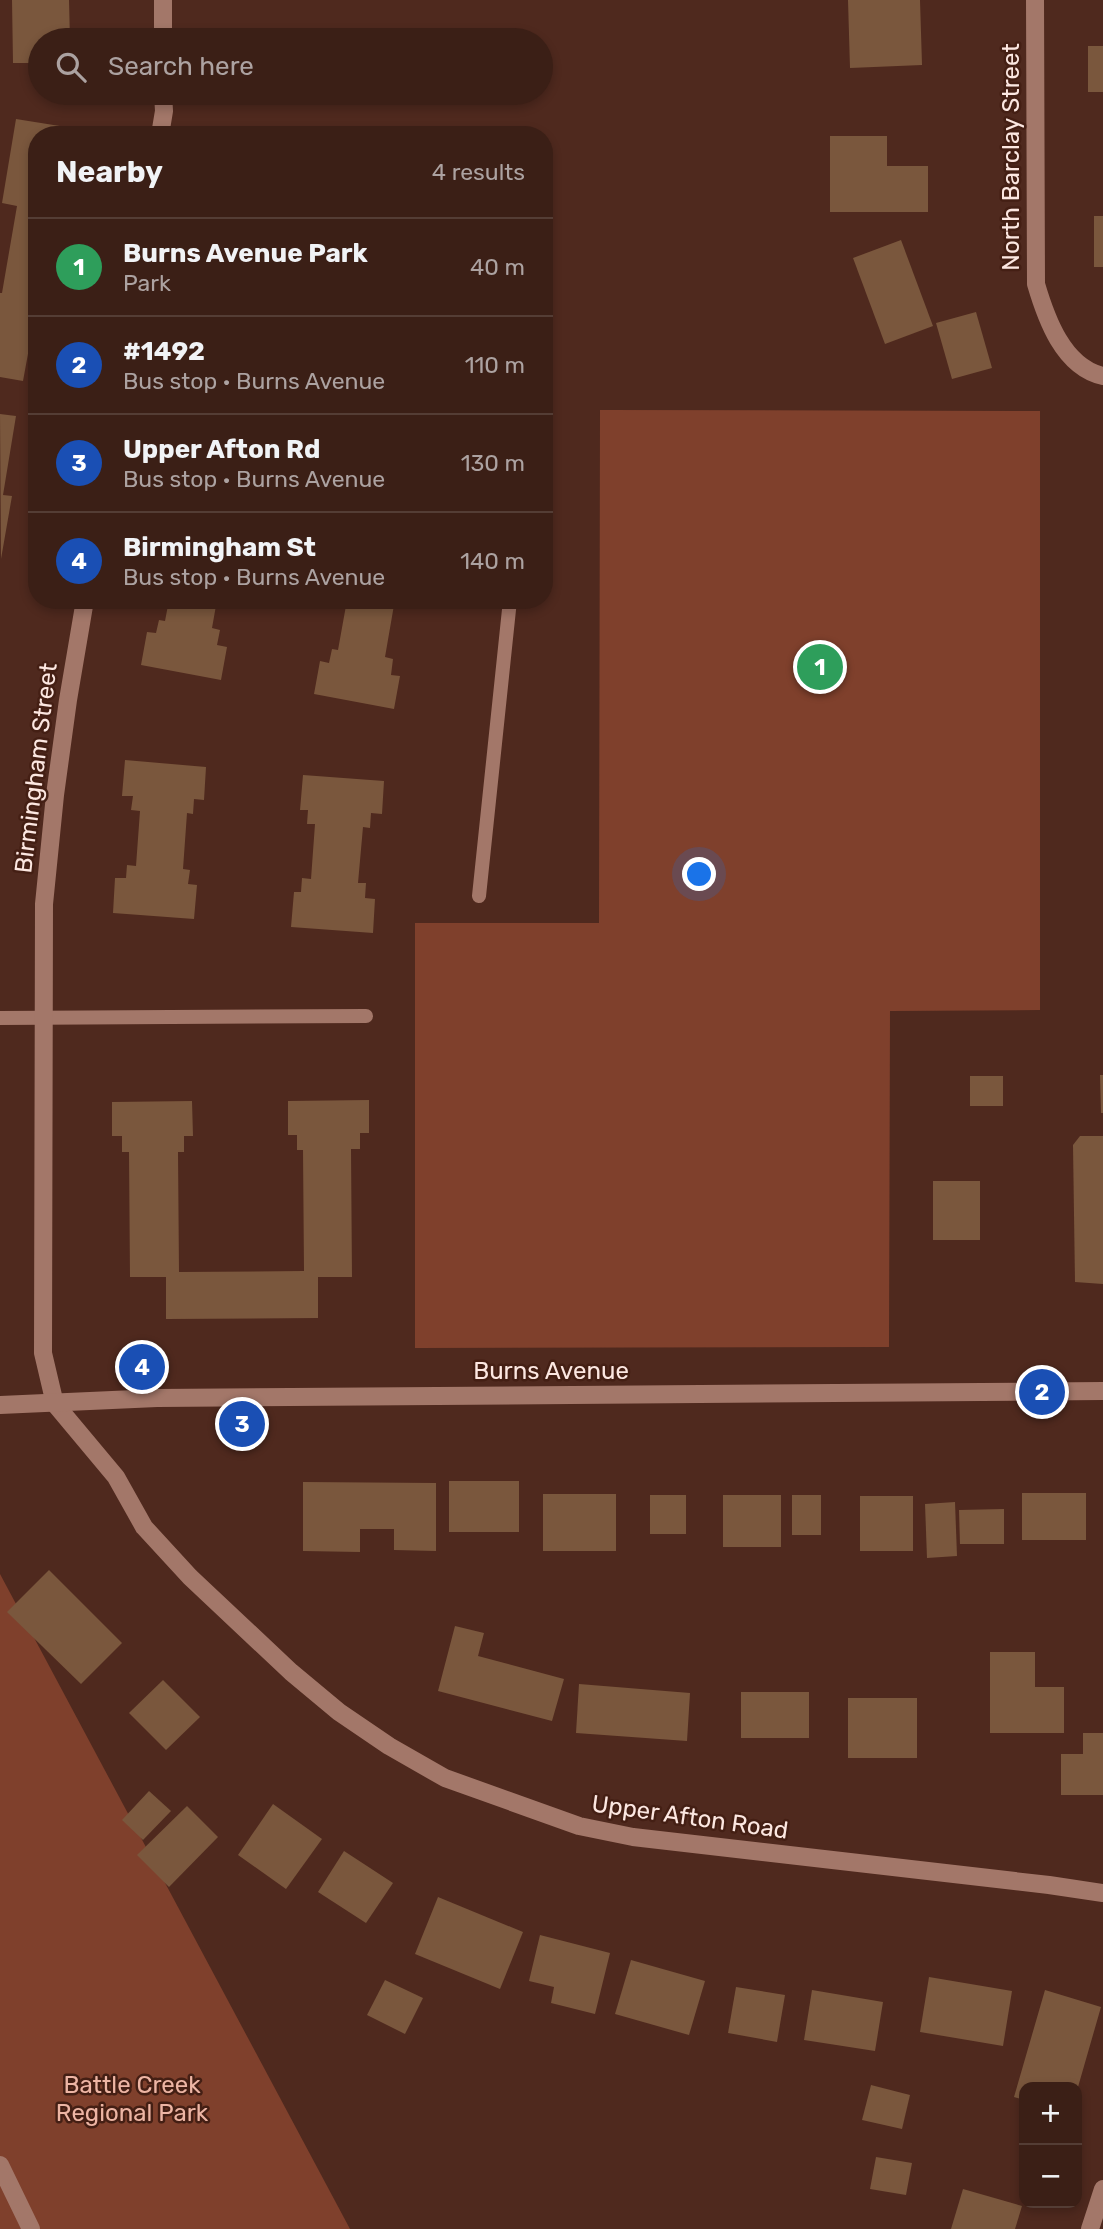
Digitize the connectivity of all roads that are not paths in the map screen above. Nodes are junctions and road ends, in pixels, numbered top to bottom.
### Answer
1 (163, 0) edge
2 (1035, 0) edge
3 (163, 28) edge
4 (164, 105) edge
5 (162, 126) edge
6 (1103, 376) edge
7 (83, 609) edge
8 (509, 609) edge
9 (479, 896) dead end
10 (366, 1016) dead end
11 (0, 1018) edge
12 (43, 1018) junction
13 (1103, 1391) edge
14 (55, 1404) junction
15 (0, 1405) edge
16 (1103, 1894) edge
17 (0, 2165) edge
18 (1103, 2189) edge
19 (31, 2229) edge
20 (1090, 2229) edge

1 - 3 street
2 - 6 street, North Barclay Street
4 - 5 street
7 - 12 street, Birmingham Street
8 - 9 lane
10 - 12 lane
11 - 12 lane
12 - 14 street, Birmingham Street
13 - 14 street, Burns Avenue
14 - 15 street, Burns Avenue
14 - 16 street, Upper Afton Road
17 - 19 street
18 - 20 street

